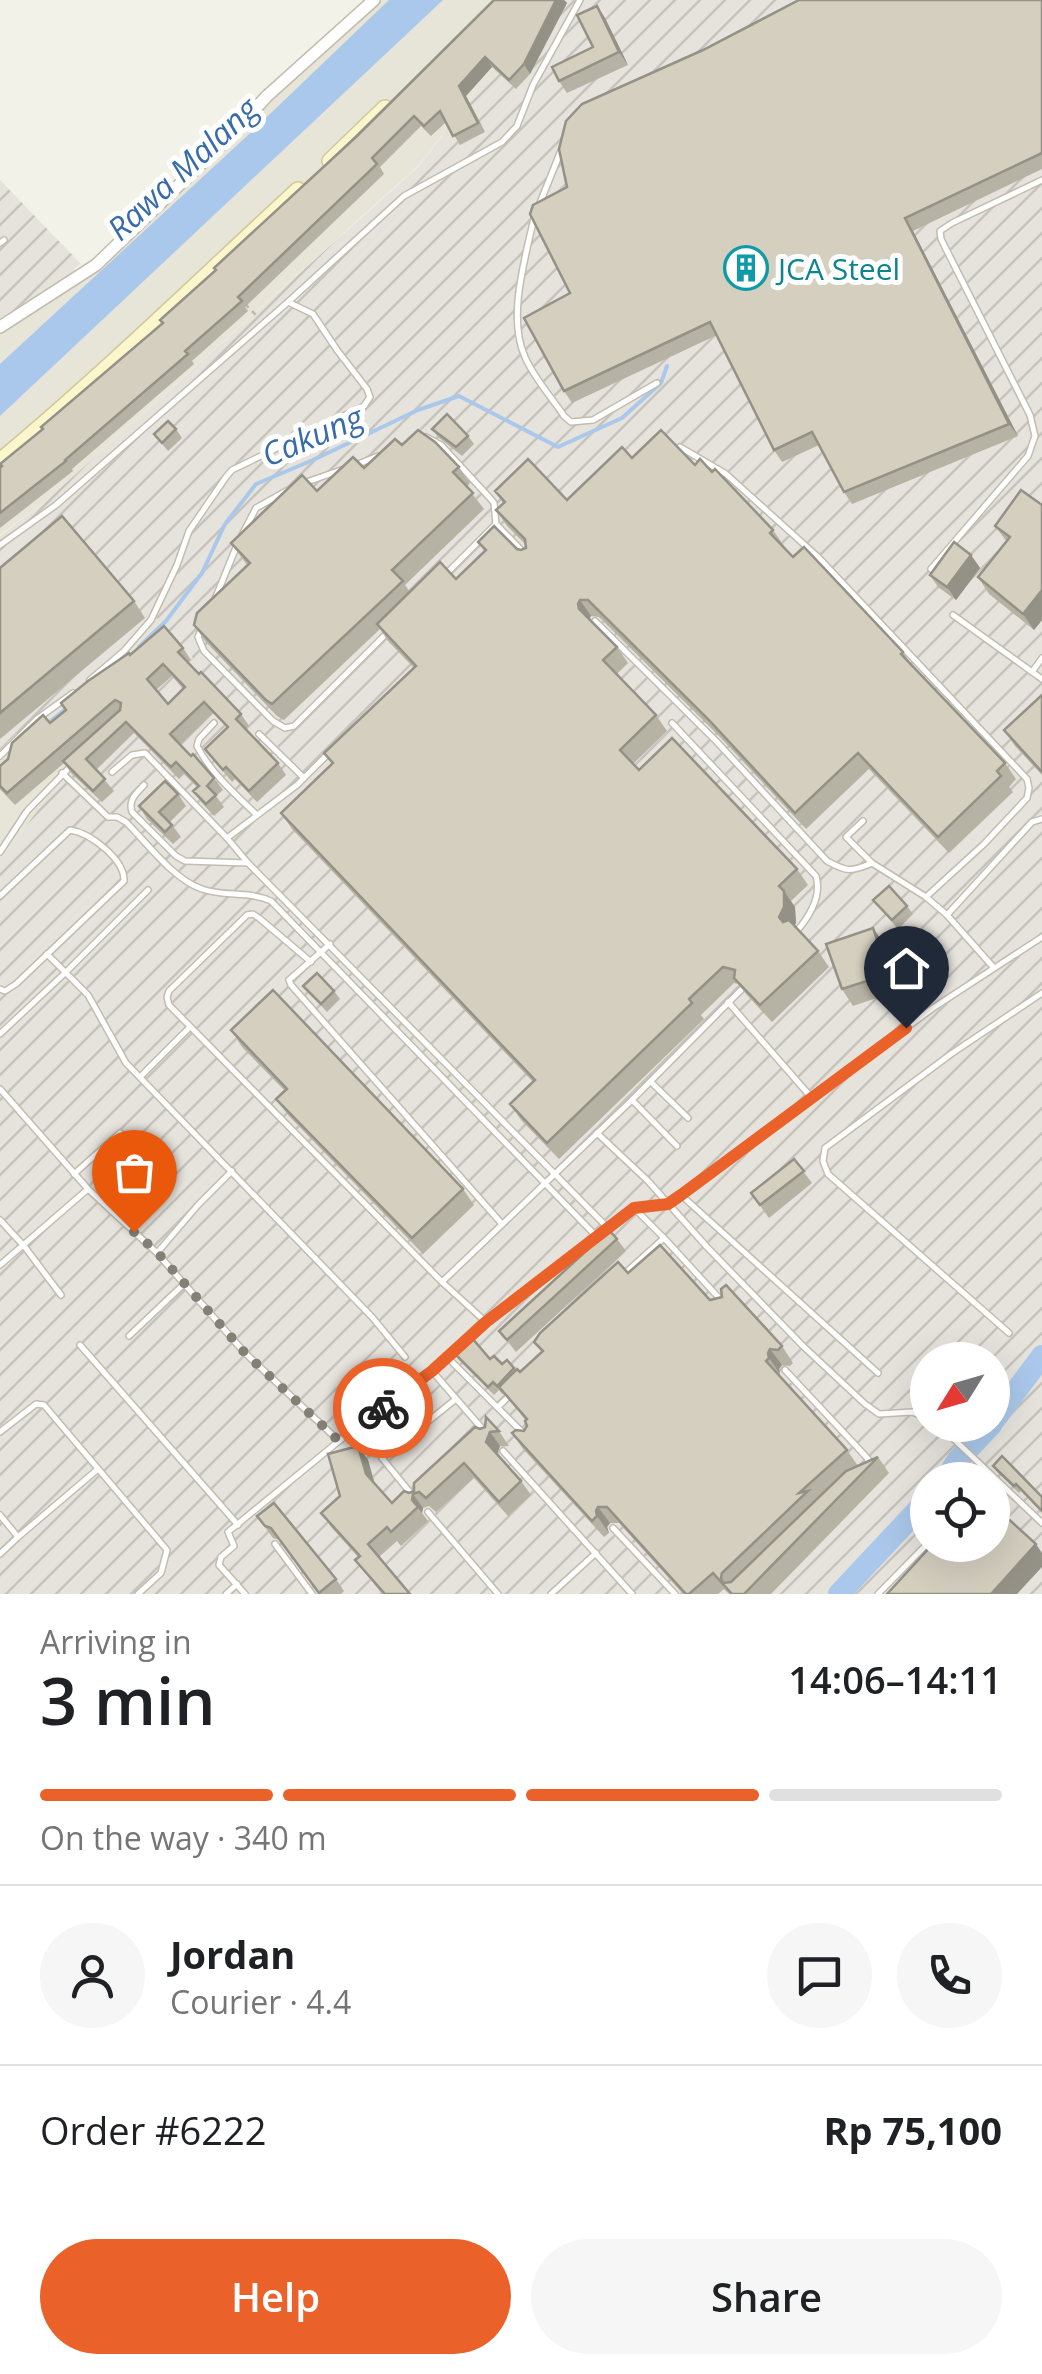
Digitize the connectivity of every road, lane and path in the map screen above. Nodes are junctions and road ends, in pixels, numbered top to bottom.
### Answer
1 (374, 0) edge
2 (580, 0) edge
3 (394, 99) edge
4 (562, 148) edge
5 (1042, 180) edge
6 (238, 297) edge
7 (288, 302) junction
8 (263, 323) junction
9 (0, 328) edge
10 (657, 384) dead end
11 (423, 437) edge
12 (680, 447) edge
13 (383, 454) edge
14 (0, 461) edge
15 (496, 524) junction
16 (0, 546) edge
17 (532, 560) edge
18 (930, 569) edge
19 (433, 586) edge
20 (209, 611) edge
21 (953, 614) dead end
22 (596, 621) edge
23 (398, 622) edge
24 (204, 624) edge
25 (1042, 658) edge
26 (1032, 672) junction
27 (1042, 678) edge
28 (86, 684) edge
29 (74, 692) edge
30 (214, 723) edge
31 (672, 723) dead end
32 (259, 734) dead end
33 (329, 752) edge
34 (0, 756) edge
35 (74, 762) edge
36 (112, 772) dead end
37 (62, 773) junction
38 (303, 778) junction
39 (144, 786) dead end
40 (257, 815) junction
41 (1042, 819) edge
42 (863, 821) dead end
43 (227, 838) junction
44 (0, 852) edge
45 (248, 863) junction
46 (872, 863) junction
47 (148, 890) dead end
48 (0, 896) edge
49 (926, 897) junction
50 (947, 915) junction
51 (796, 932) edge
52 (1042, 937) edge
53 (330, 944) junction
54 (321, 953) junction
55 (47, 954) junction
56 (311, 962) junction
57 (994, 968) junction
58 (66, 972) junction
59 (0, 989) edge
60 (741, 990) edge
61 (1042, 993) edge
62 (728, 1002) junction
63 (190, 1026) junction
64 (0, 1034) edge
65 (140, 1077) junction
66 (651, 1082) junction
67 (0, 1089) edge
68 (812, 1097) junction
69 (632, 1100) junction
70 (688, 1118) dead end
71 (120, 1133) dead end
72 (597, 1133) junction
73 (677, 1146) dead end
74 (232, 1171) junction
75 (74, 1174) junction
76 (554, 1176) junction
77 (544, 1184) junction
78 (88, 1189) junction
79 (681, 1195) junction
80 (668, 1204) junction
81 (634, 1208) junction
82 (0, 1220) edge
83 (502, 1224) junction
84 (608, 1228) junction
85 (597, 1236) junction
86 (664, 1238) junction
87 (24, 1246) junction
88 (157, 1252) junction
89 (0, 1266) edge
90 (620, 1278) edge
91 (442, 1282) junction
92 (184, 1284) junction
93 (61, 1295) dead end
94 (728, 1309) edge
95 (486, 1322) junction
96 (1009, 1332) dead end
97 (129, 1336) dead end
98 (80, 1345) dead end
99 (404, 1357) dead end
100 (447, 1357) junction
101 (785, 1370) dead end
102 (432, 1371) junction
103 (878, 1373) dead end
104 (518, 1386) edge
105 (456, 1399) junction
106 (498, 1407) junction
107 (910, 1412) edge
108 (0, 1432) edge
109 (490, 1437) edge
110 (339, 1441) junction
111 (532, 1442) edge
112 (956, 1442) edge
113 (503, 1451) dead end
114 (976, 1462) edge
115 (98, 1469) junction
116 (866, 1470) edge
117 (1010, 1495) edge
118 (419, 1501) edge
119 (428, 1512) edge
120 (0, 1515) edge
121 (1042, 1524) edge
122 (238, 1525) junction
123 (614, 1528) edge
124 (18, 1537) junction
125 (274, 1544) edge
126 (0, 1554) edge
127 (596, 1554) junction
128 (910, 1561) edge
129 (236, 1584) junction
130 (138, 1594) edge
131 (226, 1594) edge
132 (245, 1594) edge
133 (312, 1594) edge
134 (498, 1594) edge
135 (551, 1594) edge
136 (632, 1594) edge
137 (675, 1594) edge
138 (878, 1594) edge

1 - 9 street
2 - 7 lane
3 - 14 street
4 - 10 lane
5 - 18 lane
6 - 8 path
7 - 8 lane
7 - 28 lane
8 - 16 lane
11 - 15 lane
12 - 49 lane
13 - 20 lane
15 - 17 lane
15 - 19 lane
21 - 26 lane
22 - 46 lane
23 - 24 lane
25 - 26 lane
26 - 27 lane
29 - 34 lane
30 - 40 lane
31 - 51 lane
32 - 38 lane
33 - 38 lane
35 - 37 lane
36 - 43 lane
37 - 44 lane
37 - 54 lane
38 - 40 lane
39 - 45 lane
40 - 43 lane
41 - 50 lane
42 - 46 lane
43 - 45 lane
45 - 53 lane
46 - 49 lane
47 - 58 lane
48 - 55 lane
49 - 50 lane
50 - 57 lane
52 - 57 lane
53 - 54 lane
53 - 76 lane
54 - 56 lane
54 - 77 lane
55 - 58 lane
55 - 59 lane
56 - 63 lane
56 - 83 lane
57 - 68 lane
58 - 64 lane
58 - 65 lane
60 - 62 lane
61 - 96 lane
62 - 66 lane
62 - 68 lane
63 - 65 lane
63 - 91 lane
65 - 74 lane
66 - 69 lane
66 - 70 lane
67 - 75 lane
68 - 79 lane
69 - 72 lane
69 - 73 lane
71 - 75 lane
72 - 76 lane
72 - 80 lane
74 - 88 lane
74 - 99 lane
75 - 78 lane
76 - 77 lane
76 - 84 lane
77 - 83 lane
77 - 85 lane
78 - 87 lane
78 - 88 lane
79 - 80 lane
79 - 103 lane
80 - 81 lane
80 - 107 lane
81 - 84 lane
81 - 86 lane
82 - 87 lane
83 - 91 lane
84 - 85 lane
85 - 95 lane
86 - 90 lane
86 - 94 lane
87 - 89 lane
87 - 93 lane
88 - 92 lane
91 - 95 lane
92 - 97 lane
92 - 110 lane
95 - 100 lane
98 - 122 lane
100 - 102 lane
100 - 106 lane
101 - 116 lane
102 - 105 lane
102 - 110 lane
104 - 106 lane
105 - 109 lane
105 - 118 lane
106 - 111 lane
108 - 115 lane
110 - 122 lane
112 - 114 lane
113 - 127 lane
115 - 124 lane
115 - 130 lane
117 - 121 lane
119 - 134 lane
120 - 124 lane
122 - 129 lane
123 - 137 lane
124 - 126 lane
125 - 133 lane
127 - 135 lane
127 - 136 lane
128 - 138 lane
129 - 131 lane
129 - 132 lane

